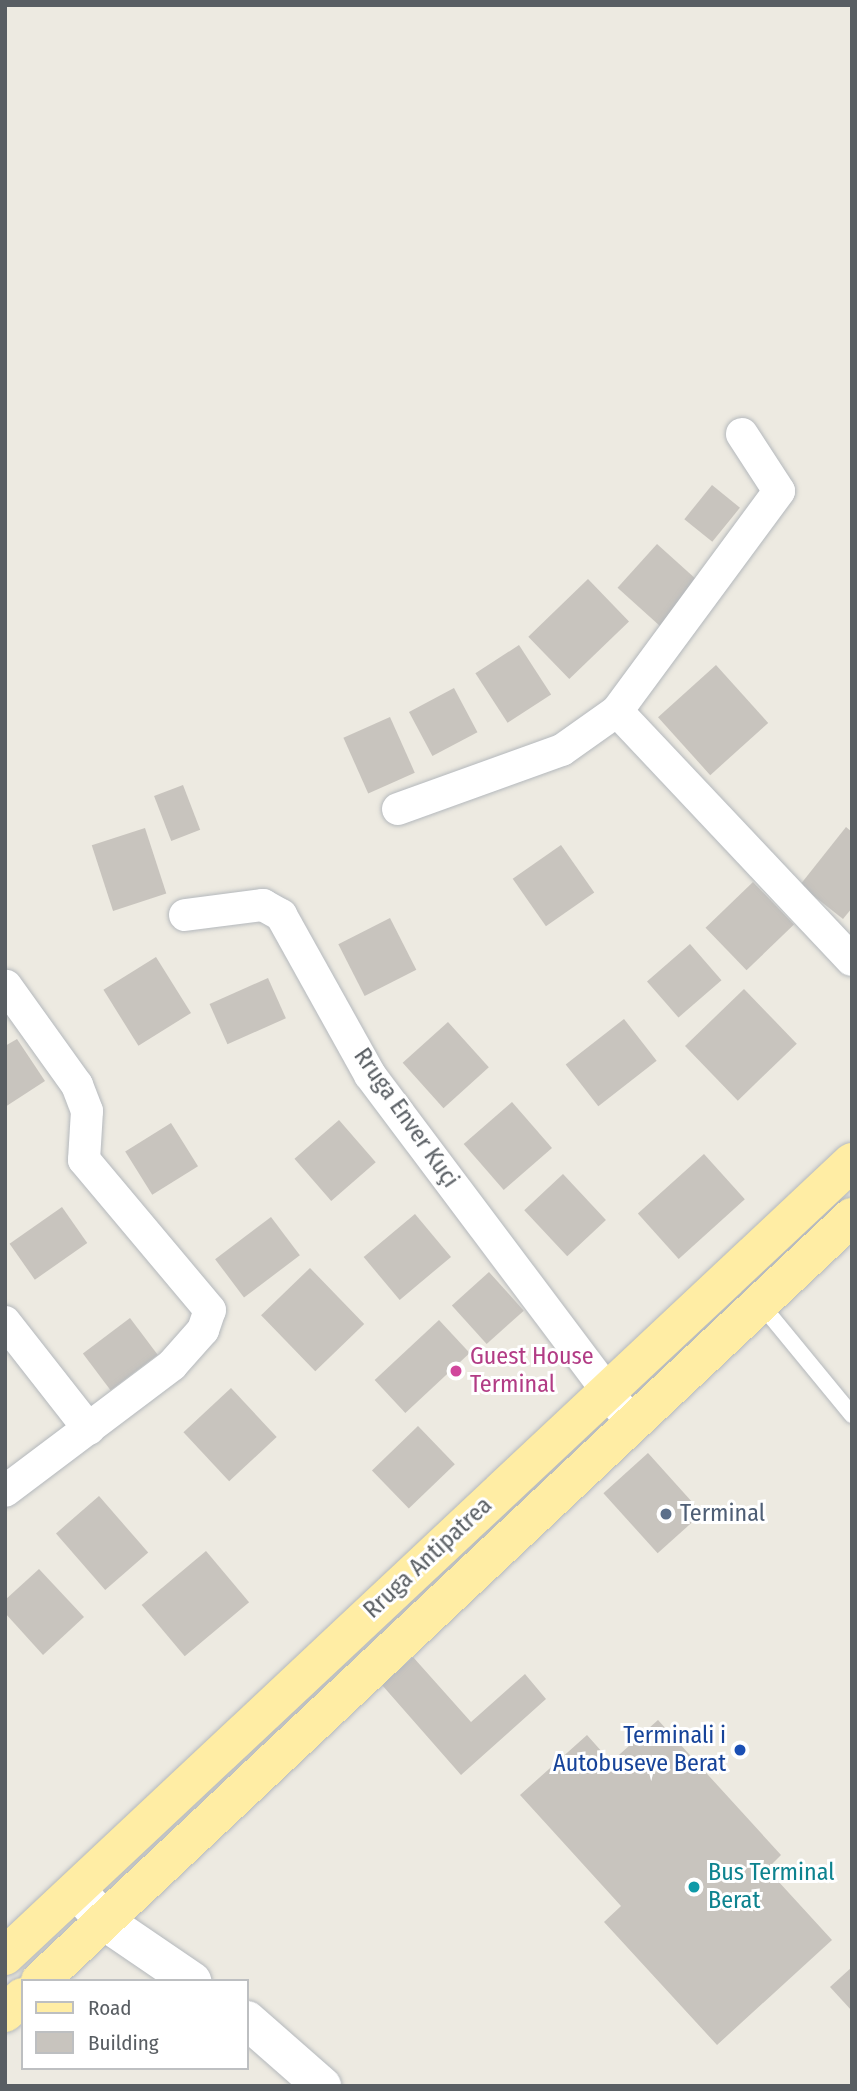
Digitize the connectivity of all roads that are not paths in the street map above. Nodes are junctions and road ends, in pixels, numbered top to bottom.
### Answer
1 (742, 434) dead end
2 (617, 711) junction
3 (398, 809) dead end
4 (185, 915) dead end
5 (852, 960) edge
6 (6, 986) edge
7 (852, 1162) edge
8 (852, 1217) edge
9 (760, 1303) junction
10 (5, 1322) edge
11 (605, 1390) junction
12 (852, 1415) edge
13 (631, 1423) junction
14 (89, 1429) junction
15 (5, 1491) edge
16 (334, 1647) junction
17 (361, 1676) junction
18 (77, 1890) junction
19 (104, 1921) junction
20 (5, 1956) edge
21 (42, 1979) edge
22 (189, 1979) edge
23 (21, 1999) edge
24 (5, 2013) edge
25 (248, 2021) edge
26 (322, 2086) edge

1 - 2 street
2 - 3 street
2 - 5 street
4 - 11 street, Rruga Enver Kuçi
6 - 14 street
7 - 11 main road, Rruga Antipatrea
8 - 9 main road, Rruga Antipatrea
9 - 12 lane
9 - 13 main road, Rruga Antipatrea
10 - 14 street
11 - 13 street, Rruga Enver Kuçi
11 - 16 main road, Rruga Antipatrea
13 - 17 main road, Rruga Antipatrea
14 - 15 street
16 - 17 main road
16 - 18 main road, Rruga Antipatrea
17 - 19 main road, Rruga Antipatrea
18 - 19 street
18 - 20 main road, Rruga Antipatrea
19 - 21 main road, Rruga Antipatrea
19 - 22 street
23 - 24 main road
25 - 26 street

